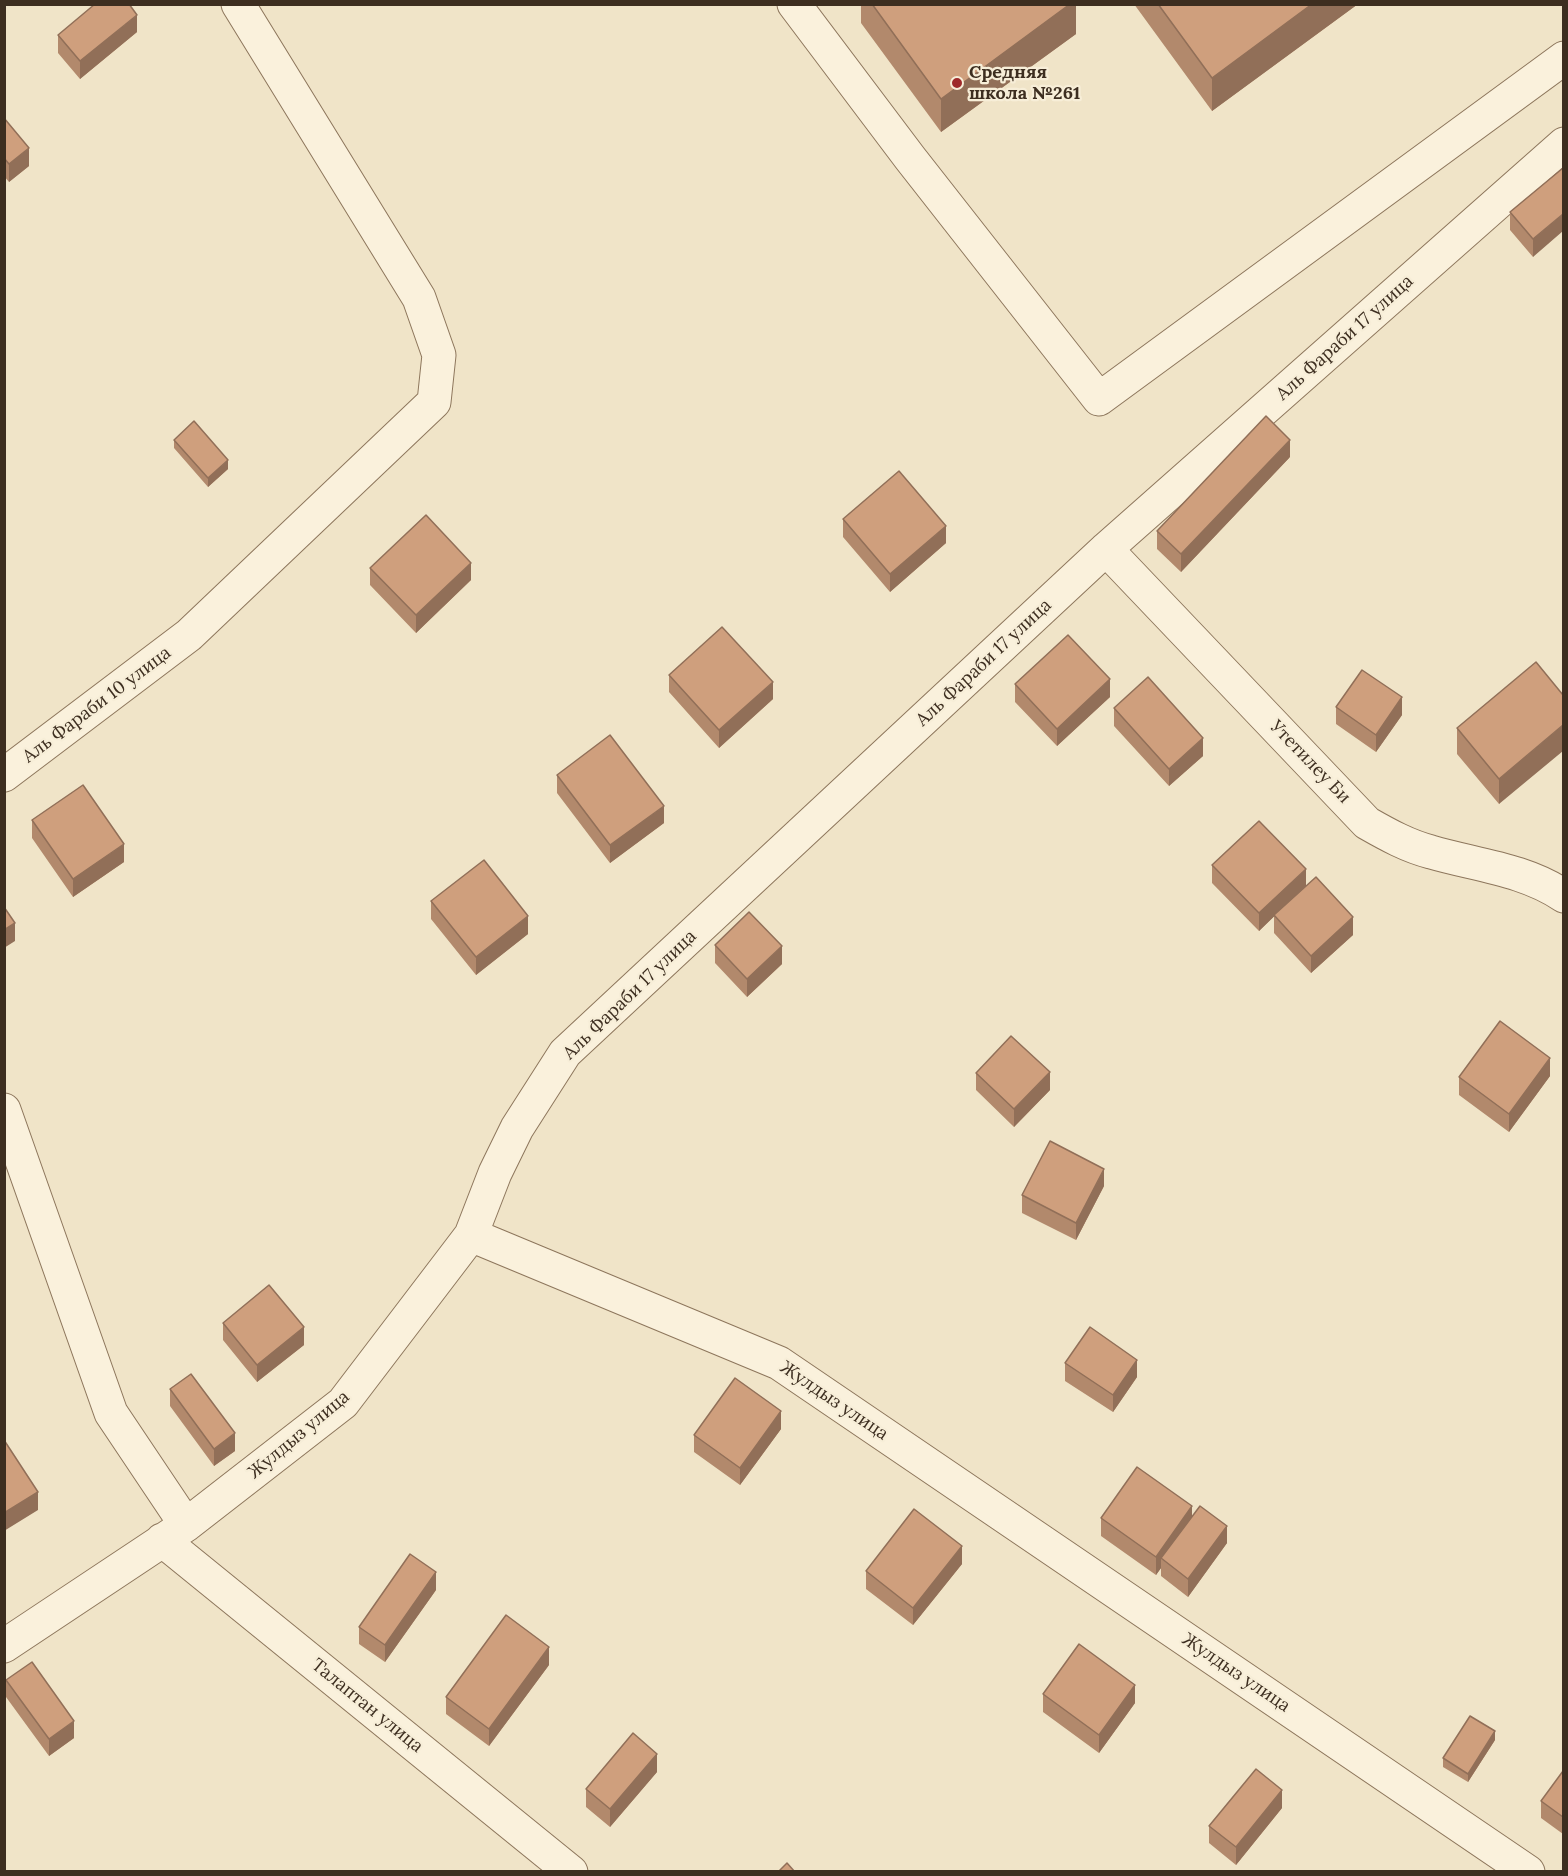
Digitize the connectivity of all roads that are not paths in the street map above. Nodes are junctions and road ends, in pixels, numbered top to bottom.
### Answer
1 (238, 4) edge
2 (795, 4) edge
3 (1563, 58) edge
4 (1563, 144) edge
5 (1106, 549) junction
6 (4, 775) edge
7 (1563, 896) edge
8 (4, 1110) edge
9 (471, 1235) junction
10 (174, 1532) junction
11 (4, 1646) edge
12 (571, 1872) edge
13 (1528, 1872) edge

1 - 6 street, Аль Фараби 10 улица
2 - 3 street
4 - 5 street, Аль Фараби 17 улица
5 - 7 street, Утетилеу Би
5 - 9 street, Аль Фараби 17 улица
8 - 10 street, Талаптан улица
9 - 10 street, Жулдыз улица
9 - 13 street, Жулдыз улица
10 - 11 street, Жулдыз улица
10 - 12 street, Талаптан улица

